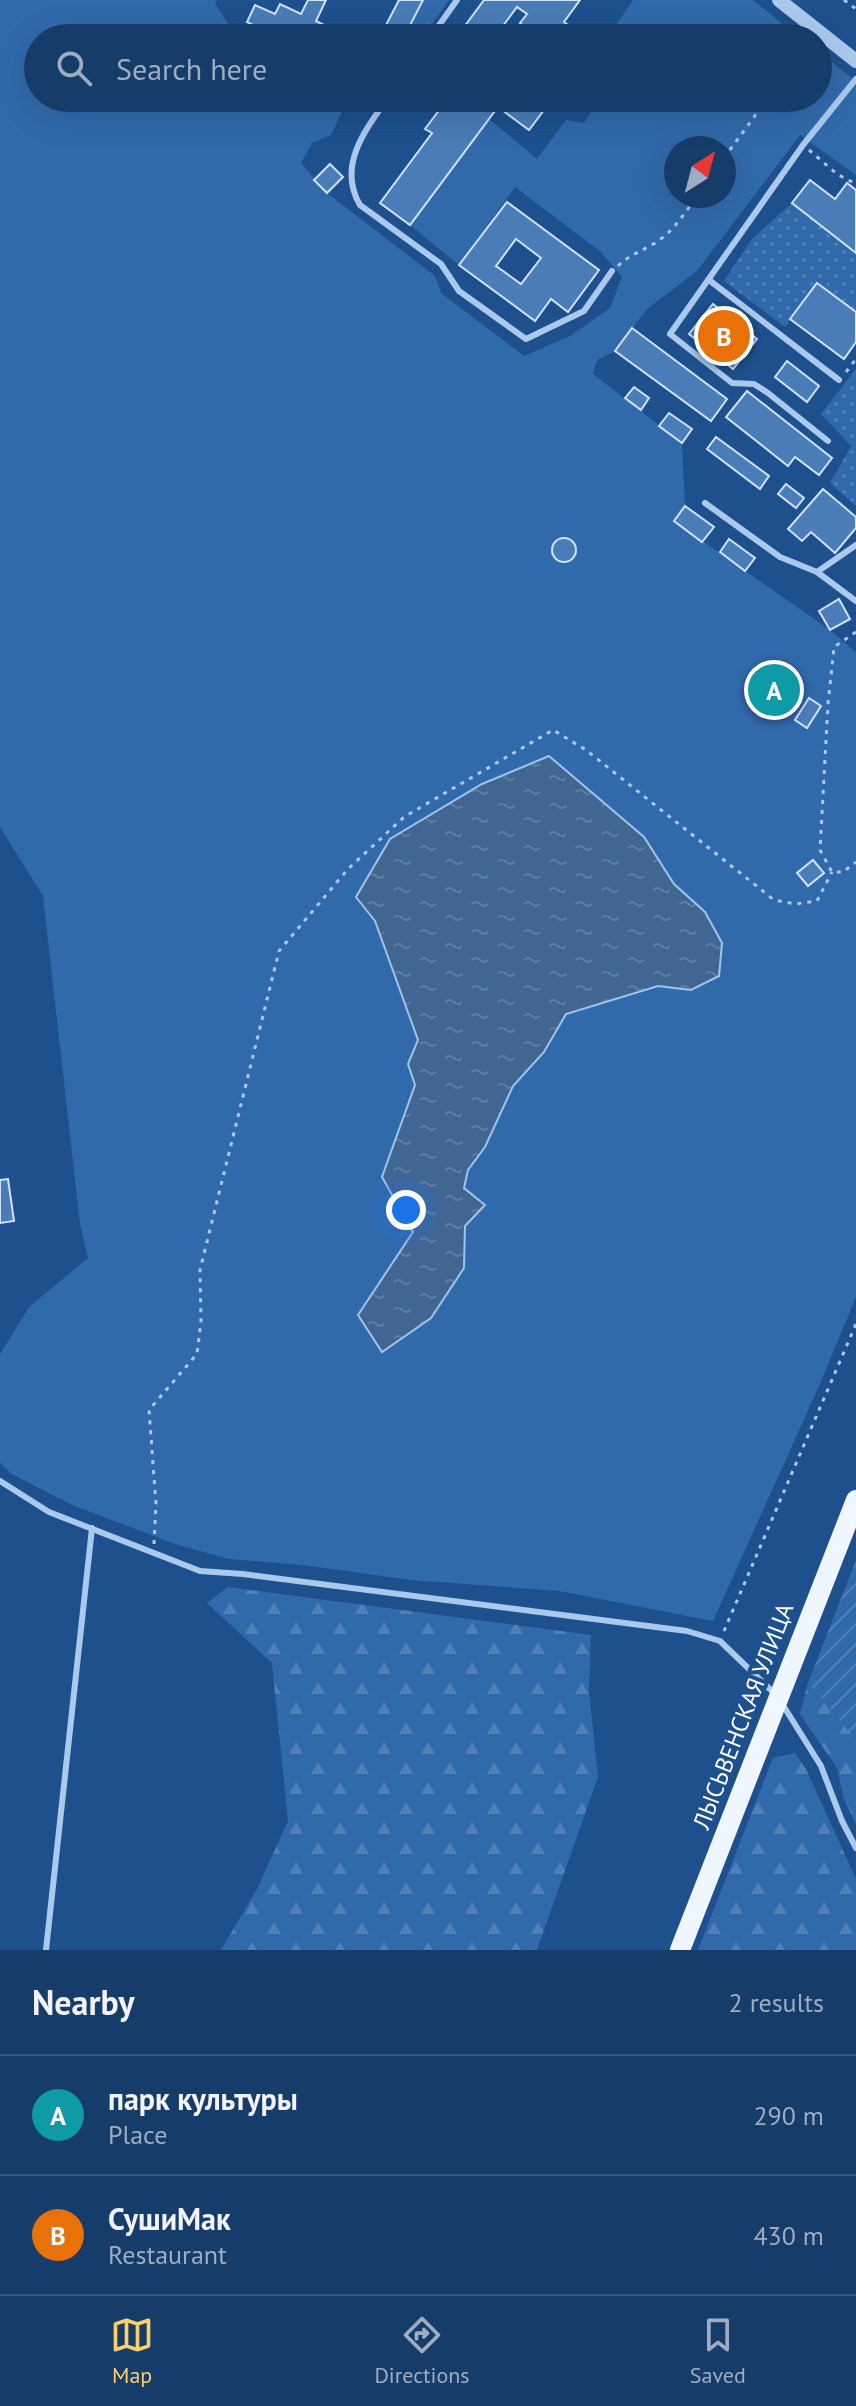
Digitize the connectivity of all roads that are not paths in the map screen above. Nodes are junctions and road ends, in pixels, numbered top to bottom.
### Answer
1 (457, 0) edge
2 (779, 0) edge
3 (440, 24) edge
4 (809, 24) edge
5 (832, 42) edge
6 (856, 61) edge
7 (856, 79) edge
8 (832, 109) edge
9 (379, 112) edge
10 (830, 112) edge
11 (612, 271) road end
12 (709, 280) junction
13 (839, 380) road end
14 (828, 441) dead end
15 (705, 503) dead end
16 (856, 545) edge
17 (817, 572) junction
18 (856, 601) edge
19 (0, 1481) edge
20 (856, 1500) edge
21 (92, 1528) junction
22 (778, 1697) junction
23 (856, 1848) edge
24 (46, 1950) edge
25 (680, 1950) edge

1 - 3 lane
2 - 4 street
5 - 6 street
7 - 8 lane
9 - 11 lane
10 - 12 lane
12 - 13 lane
12 - 14 lane
15 - 17 lane
16 - 17 lane
17 - 18 lane
19 - 21 lane
20 - 22 main road, ЛЫСЬВЕНСКАЯ УЛИЦА
21 - 22 lane
21 - 24 lane
22 - 23 lane
22 - 25 main road, ЛЫСЬВЕНСКАЯ УЛИЦА

